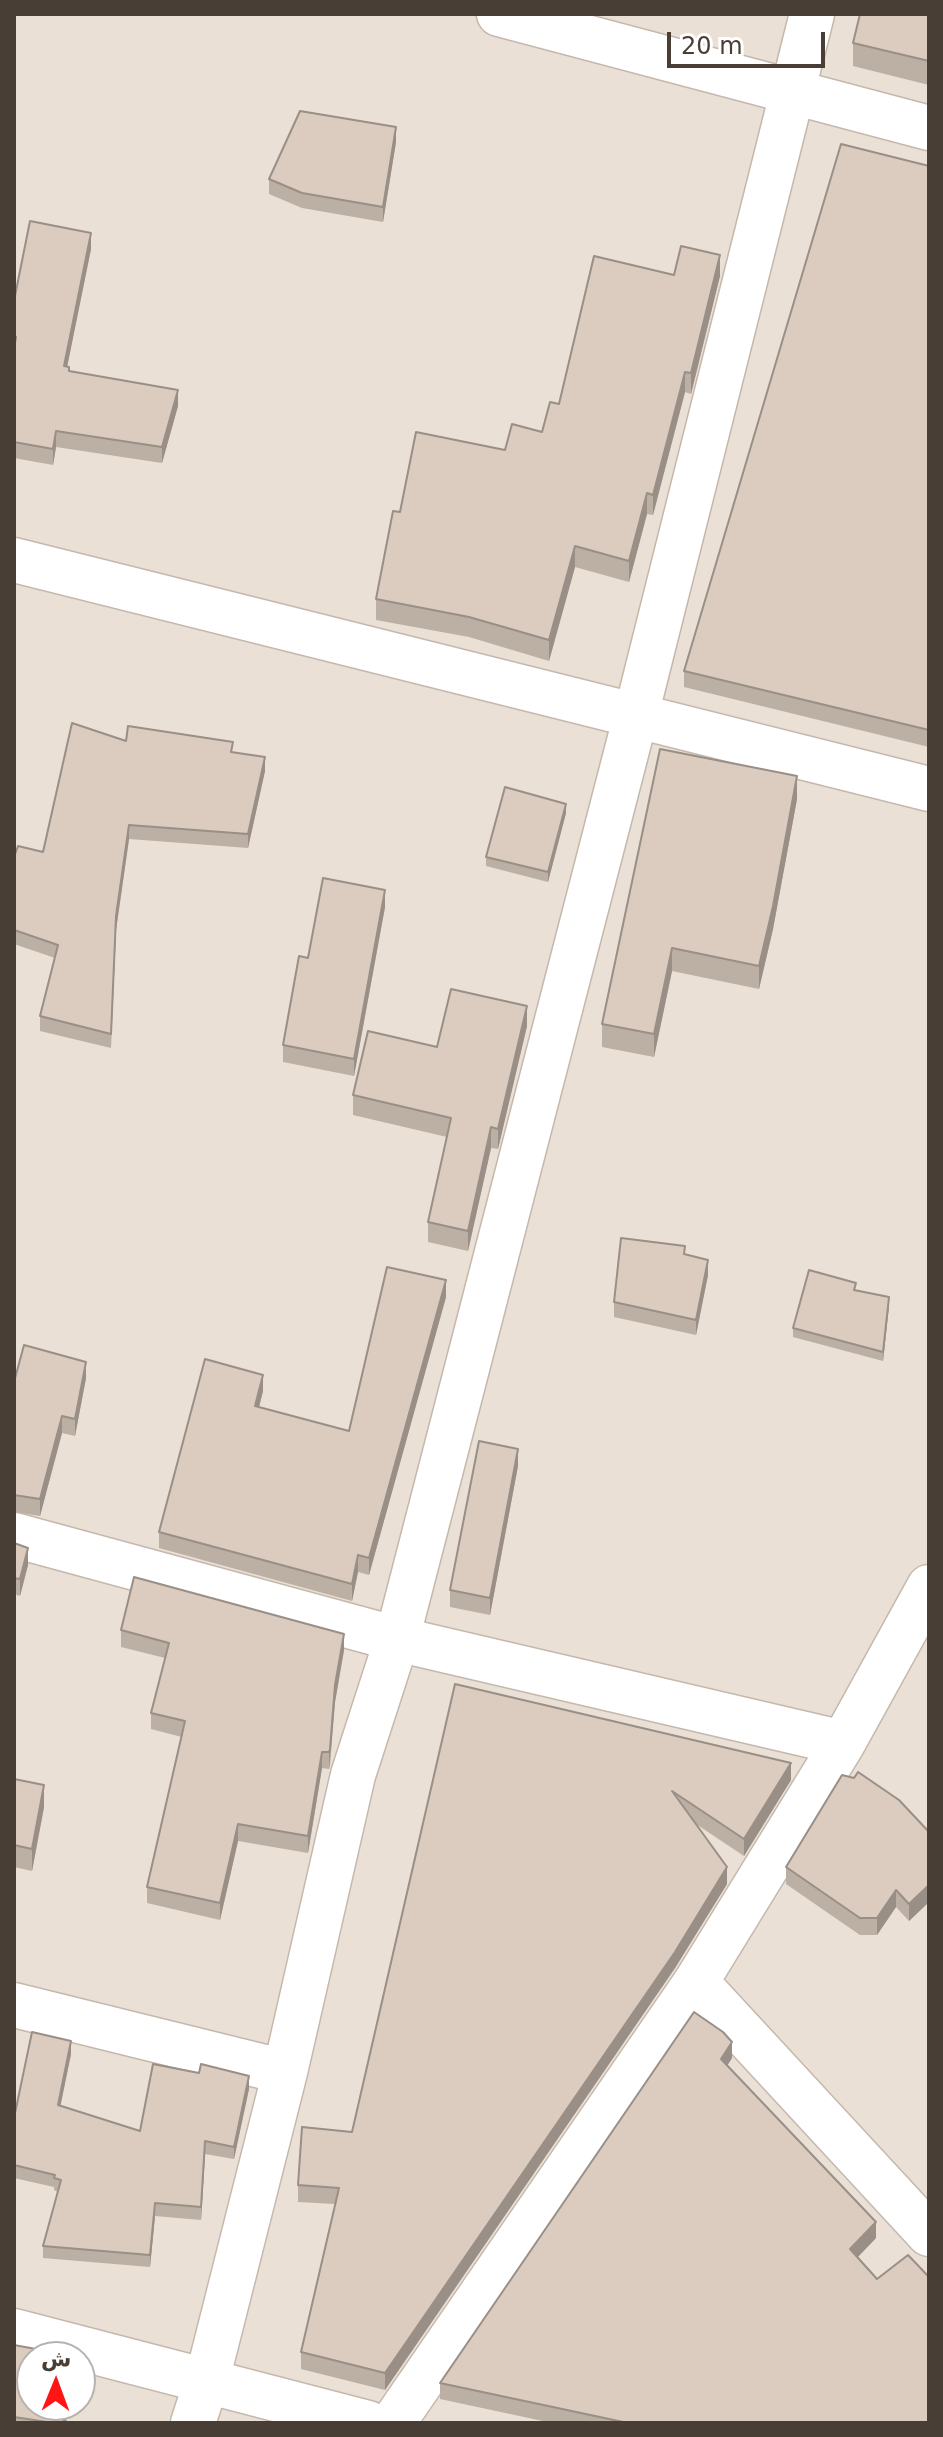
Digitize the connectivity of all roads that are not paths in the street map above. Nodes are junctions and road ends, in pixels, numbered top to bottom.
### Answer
1 (499, 14) edge
2 (812, 14) edge
3 (791, 92) junction
4 (929, 128) edge
5 (14, 560) edge
6 (636, 715) junction
7 (929, 789) edge
8 (14, 1535) edge
9 (929, 1587) edge
10 (397, 1639) junction
11 (843, 1743) junction
12 (696, 1982) junction
13 (14, 2005) edge
14 (285, 2072) junction
15 (929, 2234) edge
16 (14, 2331) edge
17 (207, 2380) junction
18 (193, 2423) edge
19 (368, 2423) edge
20 (393, 2423) edge

1 - 3 street
2 - 3 street
3 - 4 street
3 - 6 street
5 - 6 street
6 - 7 street
6 - 10 street
8 - 10 street
9 - 11 street
10 - 11 street
10 - 14 street
11 - 12 street
12 - 15 street
12 - 20 street
13 - 14 street
14 - 17 street
16 - 17 street
17 - 18 street
17 - 19 street

